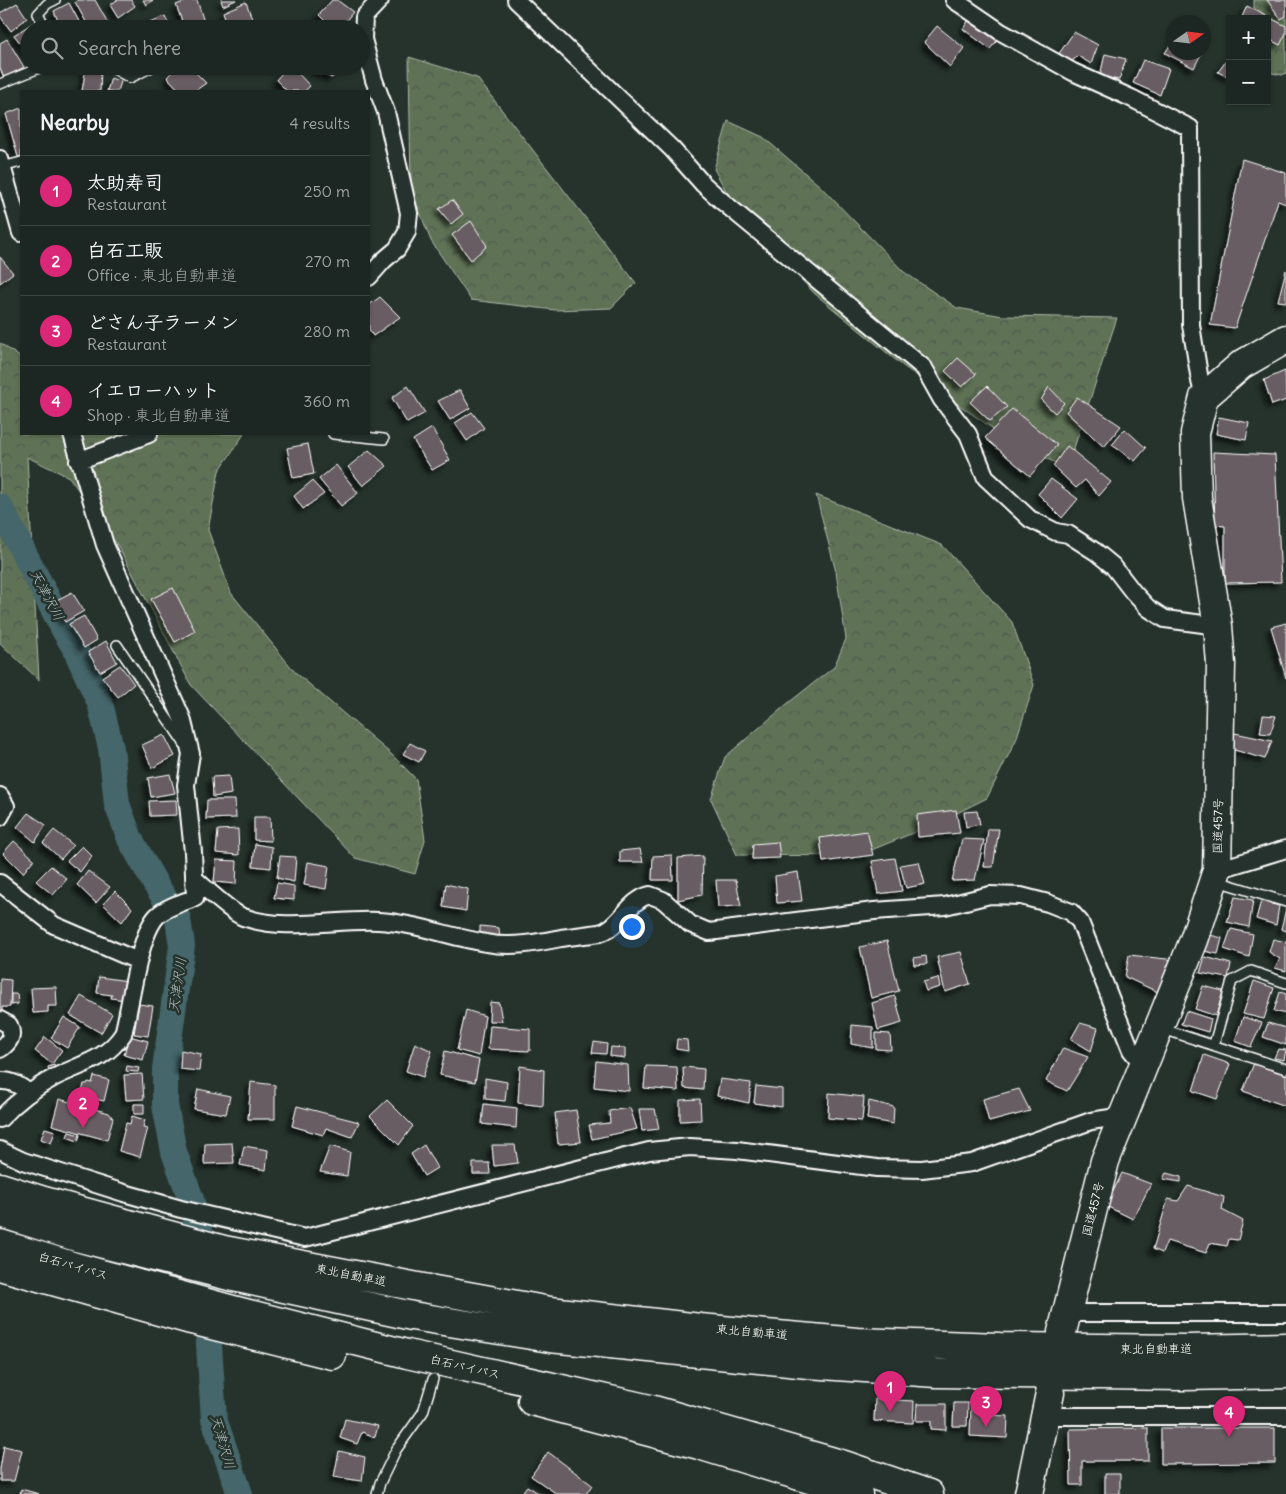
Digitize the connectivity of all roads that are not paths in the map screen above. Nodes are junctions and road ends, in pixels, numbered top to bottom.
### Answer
1 (55, 0) edge
2 (380, 0) edge
3 (516, 0) edge
4 (954, 0) edge
5 (41, 20) edge
6 (364, 20) edge
7 (370, 65) edge
8 (22, 75) edge
9 (124, 75) edge
10 (136, 75) edge
11 (0, 84) edge
12 (20, 162) edge
13 (1, 163) edge
14 (20, 230) edge
15 (370, 276) edge
16 (1286, 339) edge
17 (1204, 397) junction
18 (72, 435) edge
19 (146, 435) edge
20 (343, 435) edge
21 (384, 439) dead end
22 (78, 461) junction
23 (1218, 626) junction
24 (117, 644) dead end
25 (191, 754) junction
26 (0, 796) edge
27 (0, 817) edge
28 (1286, 849) edge
29 (1215, 875) junction
30 (195, 880) junction
31 (0, 883) edge
32 (1286, 902) edge
33 (138, 961) junction
34 (1286, 983) edge
35 (0, 1020) edge
36 (1159, 1028) junction
37 (1214, 1044) junction
38 (0, 1049) edge
39 (1144, 1066) junction
40 (1286, 1069) edge
41 (0, 1081) edge
42 (29, 1092) junction
43 (1123, 1116) junction
44 (0, 1119) edge
45 (0, 1150) edge
46 (0, 1187) edge
47 (0, 1213) edge
48 (0, 1244) edge
49 (0, 1266) edge
50 (190, 1309) junction
51 (1286, 1312) edge
52 (234, 1320) junction
53 (1064, 1323) joint
54 (1286, 1347) edge
55 (1286, 1374) edge
56 (433, 1379) junction
57 (1047, 1404) joint
58 (1286, 1416) edge
59 (377, 1494) edge
60 (858, 1494) edge
61 (930, 1494) edge
62 (1029, 1494) edge

1 - 5 lane
2 - 6 street
3 - 23 street
4 - 17 street
7 - 15 street
8 - 11 lane
9 - 10 lane
12 - 13 lane
13 - 14 street
16 - 17 highway
17 - 23 highway, 国道457号
18 - 22 street
19 - 22 street
20 - 21 lane
22 - 25 street
23 - 29 highway, 国道457号
24 - 25 lane
25 - 30 street
26 - 27 street
28 - 29 street
29 - 32 lane
29 - 36 highway, 国道457号
30 - 33 street
30 - 39 street
31 - 33 street
33 - 42 street
34 - 37 lane
35 - 38 street
36 - 37 lane
36 - 39 highway, 国道457号
37 - 40 lane
39 - 43 highway, 国道457号
41 - 42 street
42 - 44 street
43 - 45 street
43 - 53 highway, 国道457号
46 - 54 highway, 東北自動車道
47 - 55 highway, 東北自動車道
48 - 50 highway, 白石バイパス
49 - 50 highway, 白石バイパス
50 - 52 highway, 白石バイパス
51 - 53 street
52 - 56 highway, 白石バイパス
52 - 61 highway, 白石バイパス
56 - 59 lane
56 - 60 highway, 白石バイパス
57 - 58 street
57 - 62 highway

